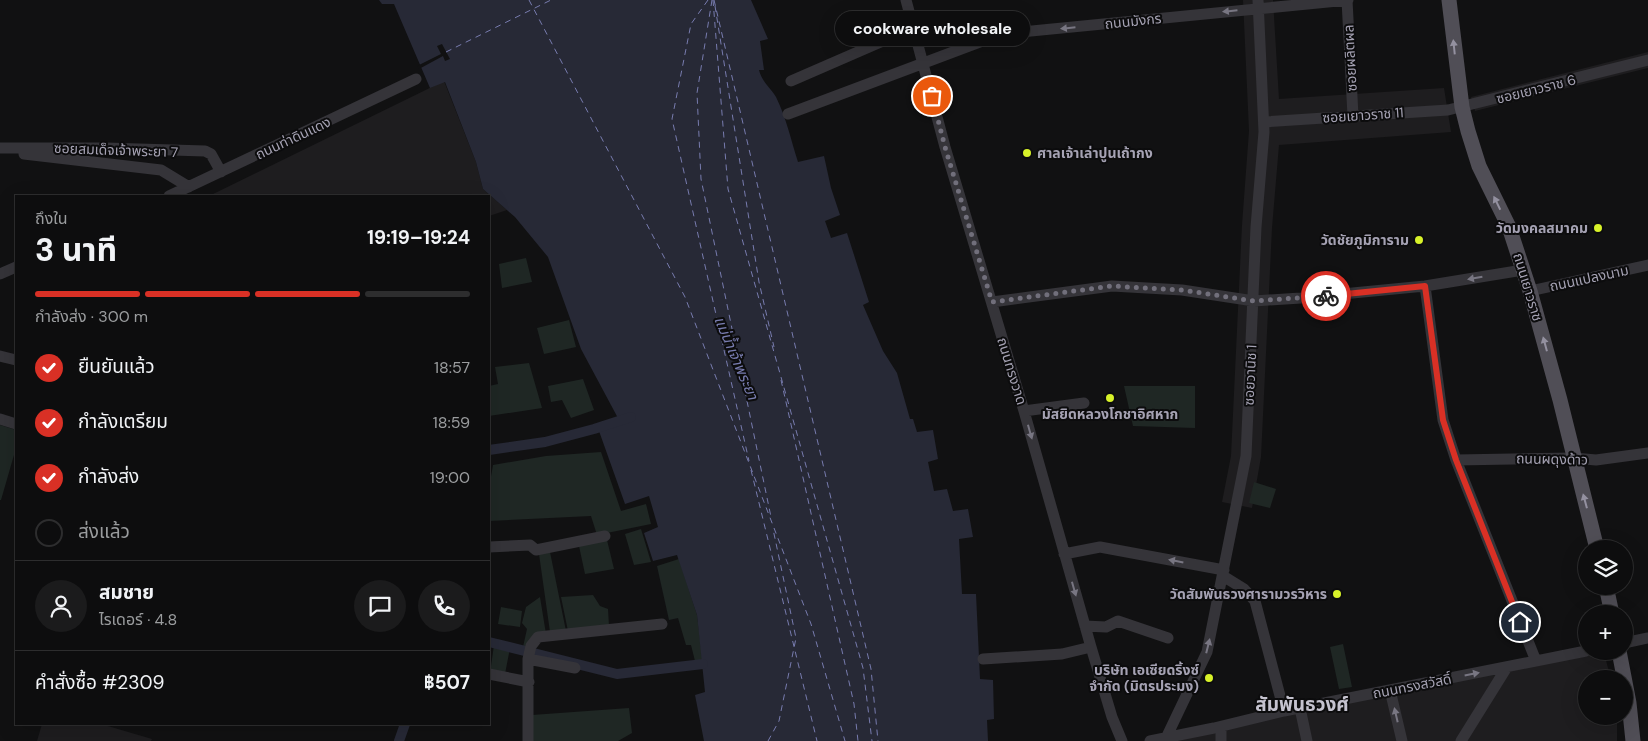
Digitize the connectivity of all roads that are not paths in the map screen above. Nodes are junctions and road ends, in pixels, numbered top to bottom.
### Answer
1 (906, 0) edge
2 (1347, 0) edge
3 (1449, 0) edge
4 (1258, 4) edge
5 (914, 30) junction
6 (1648, 60) edge
7 (923, 63) junction
8 (416, 79) dead end
9 (792, 81) dead end
10 (1462, 107) junction
11 (788, 114) dead end
12 (1353, 116) junction
13 (1264, 122) junction
14 (1, 150) edge
15 (221, 172) junction
16 (189, 187) junction
17 (172, 195) edge
18 (1648, 265) edge
19 (15, 267) edge
20 (1523, 270) junction
21 (0, 274) edge
22 (1425, 286) junction
23 (1530, 291) junction
24 (1254, 301) junction
25 (992, 302) junction
26 (0, 356) edge
27 (15, 360) edge
28 (1084, 403) dead end
29 (1024, 411) junction
30 (0, 419) edge
31 (15, 424) edge
32 (1648, 453) edge
33 (1574, 458) junction
34 (1456, 460) junction
35 (605, 536) dead end
36 (1595, 540) edge
37 (490, 547) edge
38 (1064, 554) junction
39 (1223, 573) junction
40 (662, 624) dead end
41 (1085, 626) junction
42 (1168, 638) dead end
43 (1648, 638) edge
44 (1633, 641) edge
45 (1091, 647) junction
46 (1578, 653) edge
47 (528, 659) junction
48 (983, 659) dead end
49 (1621, 660) edge
50 (1536, 661) junction
51 (1507, 667) junction
52 (575, 668) dead end
53 (490, 674) edge
54 (529, 682) junction
55 (1390, 690) junction
56 (1300, 708) junction
57 (1284, 711) junction
58 (1221, 727) junction
59 (1166, 738) junction
60 (528, 741) edge
61 (1122, 741) edge
62 (1150, 741) edge
63 (1221, 741) edge
64 (1307, 741) edge
65 (1402, 741) edge
66 (1461, 741) edge
67 (1633, 741) edge

1 - 5 street, ถนนทรงวาด
2 - 4 street, ถนนมังกร
2 - 12 street, ซอยผลิตผล
10 -> 3 main road, ถนนเยาวราช
4 -> 7 street, ถนนมังกร
4 - 13 street, ซอยวานิช 1
5 - 7 street, ถนนทรงวาด
5 - 9 street
6 - 10 street, ซอยเยาวราช 6
7 - 11 street, ถนนมังกร
7 - 25 street, ถนนทรงวาด
8 - 15 street, ถนนท่าดินแดง
10 - 12 street, ซอยเยาวราช 11
20 -> 10 main road, ถนนเยาวราช
12 - 13 street, ซอยเยาวราช 11
13 - 24 street, ซอยวานิช 1
14 - 15 street, ซอยสมเด็จเจ้าพระยา 7
14 - 16 street
15 - 16 street, ถนนท่าดินแดง
16 - 17 street, ถนนท่าดินแดง
18 - 23 street, ถนนแปลงนาม
19 - 21 street
20 -> 22 street
20 - 23 main road, ถนนเยาวราช
22 - 24 street
22 - 34 street
33 -> 23 main road, ถนนเยาวราช
24 - 25 street
24 - 39 street, ซอยวานิช 1
25 - 29 street, ถนนทรงวาด
26 - 27 street
28 - 29 street
29 -> 38 street, ถนนทรงวาด
30 - 31 street
32 - 33 street, ถนนผดุงด้าว
33 - 34 street, ถนนผดุงด้าว
36 -> 33 main road, ถนนเยาวราช
34 - 50 street
35 - 37 street
39 -> 38 street
38 -> 41 street, ถนนทรงวาด
39 - 57 street
59 -> 39 street, ซอยวานิช 1
40 - 47 street
41 - 42 street
41 - 45 street, ถนนทรงวาด
43 - 44 street
45 - 48 street
45 - 61 street, ถนนทรงวาด
46 - 50 street, ถนนทรงสวัสดิ์
47 - 52 street
47 - 54 street
49 - 67 main road
50 - 51 street, ถนนทรงสวัสดิ์
55 -> 51 street, ถนนทรงสวัสดิ์
51 - 66 street
53 - 54 street
54 - 60 street
55 - 56 street, ถนนทรงสวัสดิ์
65 -> 55 street
56 - 57 street, ถนนทรงสวัสดิ์
56 - 64 street
57 - 58 street, ถนนทรงสวัสดิ์
58 - 59 street, ถนนทรงสวัสดิ์
58 - 63 street
59 - 62 street, ถนนทรงสวัสดิ์

